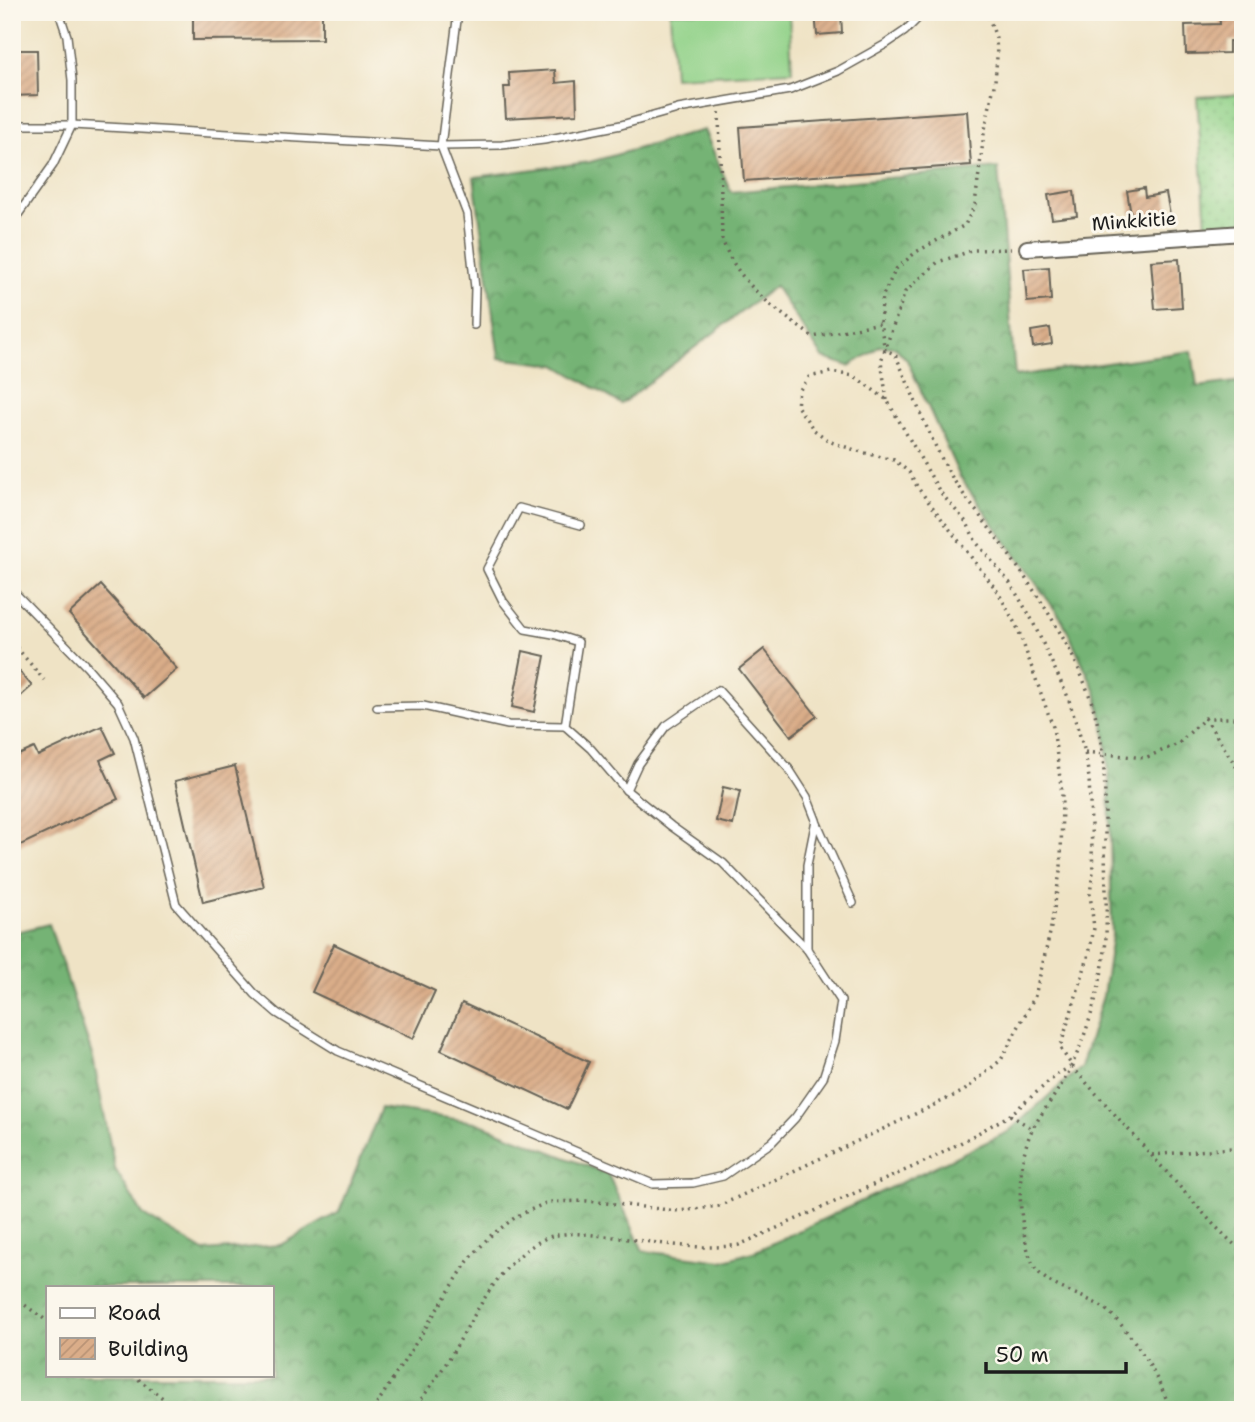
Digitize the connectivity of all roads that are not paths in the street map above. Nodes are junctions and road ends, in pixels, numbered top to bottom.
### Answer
1 (59, 12) edge
2 (458, 12) edge
3 (924, 12) edge
4 (12, 125) edge
5 (72, 125) junction
6 (441, 146) junction
7 (12, 223) edge
8 (1243, 233) edge
9 (1027, 248) road end
10 (474, 325) dead end
11 (581, 525) dead end
12 (12, 590) edge
13 (377, 708) dead end
14 (565, 726) junction
15 (626, 790) junction
16 (816, 820) junction
17 (853, 904) dead end
18 (807, 949) junction

1 - 5 lane
2 - 6 lane
3 - 6 lane
4 - 5 lane
5 - 6 lane
5 - 7 lane
6 - 10 lane
8 - 9 street, Minkkitie
11 - 14 lane
12 - 18 lane
13 - 14 lane
14 - 15 lane
15 - 16 lane
15 - 18 lane
16 - 17 lane
16 - 18 lane

